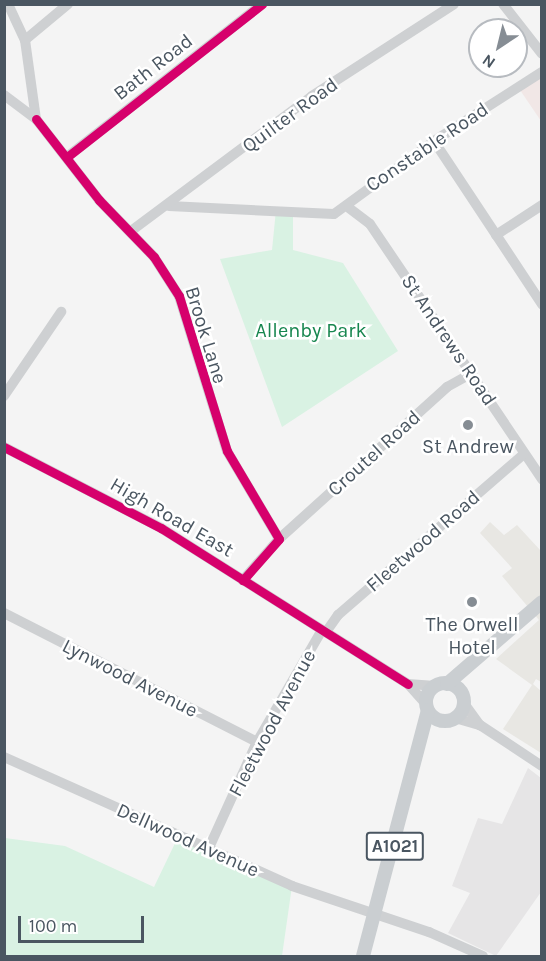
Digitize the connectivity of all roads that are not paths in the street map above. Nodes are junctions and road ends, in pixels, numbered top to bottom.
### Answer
1 (8, 4) edge
2 (68, 4) edge
3 (262, 4) edge
4 (454, 4) edge
5 (502, 4) edge
6 (25, 40) junction
7 (542, 54) edge
8 (542, 72) edge
9 (4, 95) edge
10 (36, 119) junction
11 (434, 141) junction
12 (67, 157) junction
13 (542, 205) edge
14 (169, 206) junction
15 (349, 208) junction
16 (131, 231) junction
17 (496, 235) junction
18 (542, 304) edge
19 (61, 312) dead end
20 (472, 373) junction
21 (4, 396) edge
22 (4, 447) edge
23 (524, 454) junction
24 (542, 479) edge
25 (279, 539) junction
26 (243, 580) junction
27 (542, 602) edge
28 (4, 613) edge
29 (324, 631) junction
30 (467, 671) junction
31 (408, 684) junction
32 (441, 685) junction
33 (463, 698) junction
34 (427, 707) junction
35 (449, 719) junction
36 (480, 725) junction
37 (424, 736) junction
38 (257, 742) junction
39 (4, 757) edge
40 (542, 766) edge
41 (208, 850) junction
42 (374, 915) junction
43 (363, 957) edge
44 (483, 957) edge

1 - 6 street
2 - 6 street
3 - 12 street, Bath Road
4 - 14 street, Quilter Road
5 - 7 street
6 - 10 street
8 - 11 street, Constable Road
9 - 10 street, Brook Lane
10 - 12 street, Brook Lane
11 - 15 street, Constable Road
11 - 17 street
12 - 16 street, Brook Lane
13 - 17 street
14 - 15 street, Constable Road
14 - 16 street, Quilter Road
15 - 20 street, St Andrews Road
16 - 25 street, Brook Lane
17 - 18 street
19 - 21 street
20 - 23 street, St Andrews Road
20 - 25 street, Croutel Road
22 - 26 street, High Road East
23 - 24 street, St Andrews Road
23 - 29 street, Fleetwood Road
25 - 26 street
26 - 29 street, High Road East
27 - 30 main road
28 - 38 street, Lynwood Avenue
29 - 31 street, High Road East
29 - 38 street, Fleetwood Avenue
30 - 32 main road
30 - 33 main road
31 - 32 street, High Road East
31 - 34 street, High Road East
32 - 33 main road
32 - 34 main road, A1021
33 - 35 main road
33 - 36 street
34 - 35 main road
34 - 37 main road, A1021
35 - 36 street
35 - 37 main road
36 - 40 street
37 - 42 main road, A1021
38 - 41 street, Fleetwood Avenue
39 - 41 street, Dellwood Avenue
41 - 42 street, Dellwood Avenue
42 - 43 main road, A1021
42 - 44 street, Dellwood Avenue

